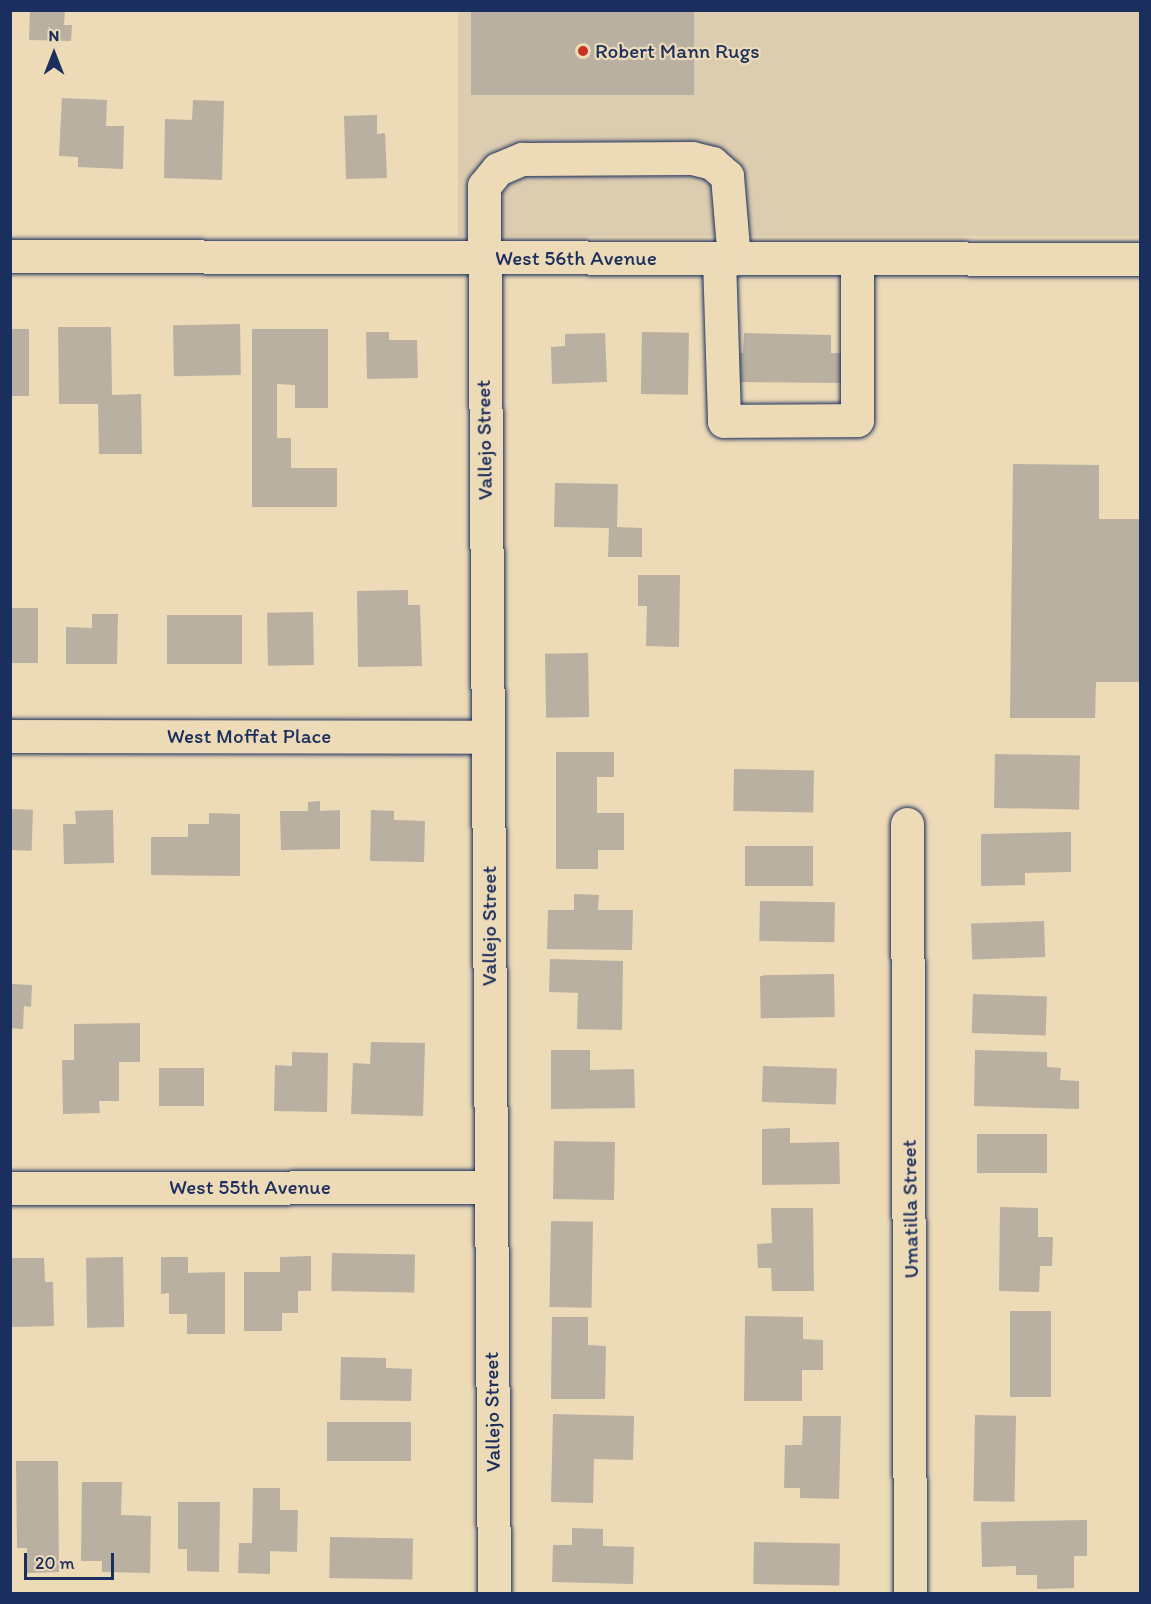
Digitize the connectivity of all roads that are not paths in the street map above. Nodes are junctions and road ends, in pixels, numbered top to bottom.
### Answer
1 (10, 256) edge
2 (482, 258) junction
3 (857, 258) junction
4 (727, 259) junction
5 (1140, 260) edge
6 (10, 736) edge
7 (488, 737) junction
8 (907, 824) dead end
9 (490, 1187) junction
10 (10, 1188) edge
11 (494, 1593) edge
12 (910, 1593) edge

1 - 2 street, West 56th Avenue
2 - 4 street, West 56th Avenue
2 - 4 street, Vallejo Street
2 - 7 street, Vallejo Street
3 - 4 street, West 56th Avenue
3 - 4 street, Vallejo Street
3 - 5 street, West 56th Avenue
6 - 7 street, West Moffat Place
7 - 9 street, Vallejo Street
8 - 12 street, Umatilla Street
9 - 10 street, West 55th Avenue
9 - 11 street, Vallejo Street

